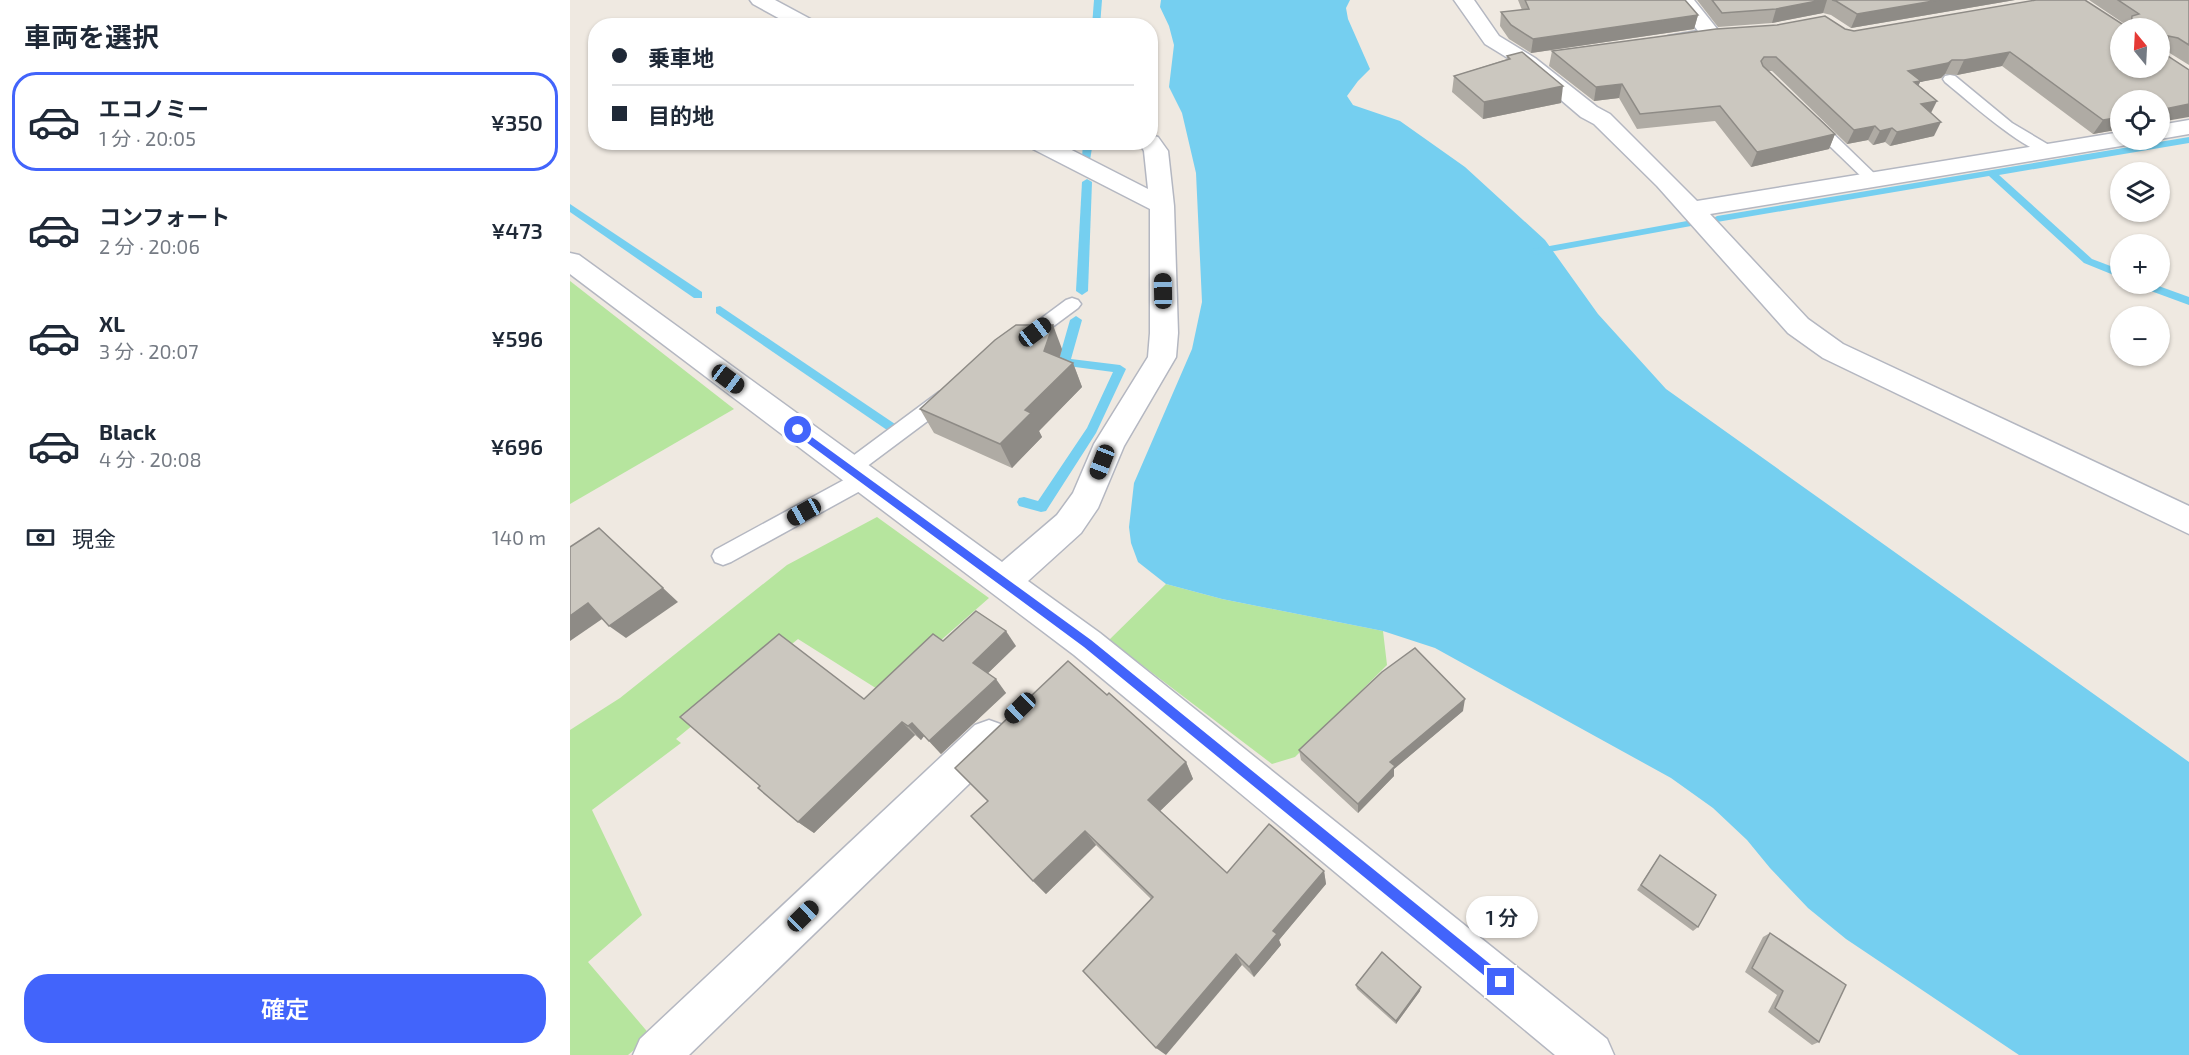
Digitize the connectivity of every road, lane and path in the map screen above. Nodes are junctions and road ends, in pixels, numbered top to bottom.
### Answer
1 (760, 0) edge
2 (1464, 0) edge
3 (1684, 0) edge
4 (794, 18) edge
5 (1656, 42) edge
6 (1557, 56) edge
7 (1528, 62) junction
8 (1950, 79) edge
9 (1798, 108) edge
10 (2189, 127) edge
11 (2170, 130) edge
12 (2110, 141) edge
13 (1053, 150) edge
14 (1154, 150) edge
15 (2049, 151) junction
16 (1873, 180) junction
17 (1162, 206) junction
18 (1692, 209) junction
19 (570, 261) edge
20 (1072, 304) dead end
21 (1007, 352) edge
22 (961, 386) edge
23 (857, 474) junction
24 (2189, 521) edge
25 (723, 556) dead end
26 (1003, 582) junction
27 (1019, 709) edge
28 (667, 1051) edge
29 (1591, 1055) edge

1 - 4 street
2 - 7 street
3 - 5 street
6 - 7 street
7 - 18 street
8 - 15 lane
9 - 16 lane
10 - 11 street
12 - 15 street
13 - 17 street
14 - 17 street
15 - 16 street
16 - 18 street
17 - 26 street
18 - 24 street
19 - 23 street
20 - 21 lane
22 - 23 lane
23 - 25 lane
23 - 26 street
26 - 29 street
27 - 28 street

